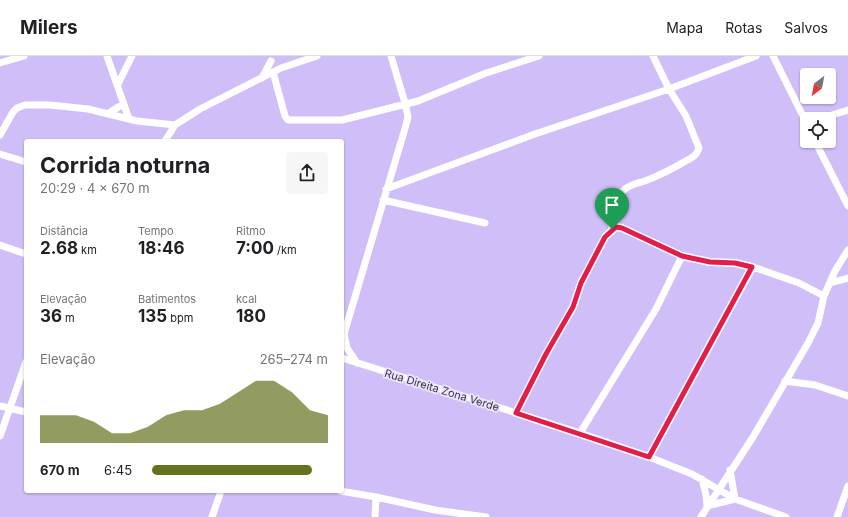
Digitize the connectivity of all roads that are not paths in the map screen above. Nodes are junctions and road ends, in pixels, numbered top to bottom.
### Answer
1 (24, 56) edge
2 (107, 56) edge
3 (132, 56) edge
4 (317, 56) edge
5 (391, 56) edge
6 (539, 56) edge
7 (652, 56) edge
8 (756, 56) edge
9 (773, 56) edge
10 (270, 58) edge
11 (1, 60) edge
12 (281, 68) junction
13 (273, 72) junction
14 (262, 78) junction
15 (118, 84) junction
16 (670, 89) junction
17 (418, 100) junction
18 (405, 103) junction
19 (123, 104) junction
20 (848, 110) edge
21 (801, 112) edge
22 (108, 113) junction
23 (836, 114) edge
24 (408, 117) junction
25 (129, 119) junction
26 (175, 125) junction
27 (0, 135) edge
28 (166, 139) edge
29 (819, 148) edge
30 (0, 156) edge
31 (24, 162) edge
32 (386, 189) junction
33 (383, 200) junction
34 (848, 206) edge
35 (485, 223) dead end
36 (612, 229) junction
37 (0, 245) edge
38 (848, 250) edge
39 (24, 253) edge
40 (682, 256) junction
41 (752, 267) junction
42 (848, 278) edge
43 (830, 283) junction
44 (824, 296) junction
45 (344, 332) edge
46 (344, 338) edge
47 (344, 359) edge
48 (357, 363) junction
49 (24, 367) edge
50 (785, 380) junction
51 (848, 396) edge
52 (0, 406) edge
53 (9, 407) junction
54 (24, 411) edge
55 (516, 413) junction
56 (580, 433) junction
57 (0, 436) edge
58 (649, 457) junction
59 (730, 470) junction
60 (702, 479) junction
61 (848, 486) edge
62 (718, 489) junction
63 (344, 492) edge
64 (220, 493) edge
65 (376, 497) junction
66 (735, 499) junction
67 (707, 506) junction
68 (435, 514) edge
69 (212, 517) edge
70 (375, 517) edge
71 (486, 517) edge
72 (701, 517) edge
73 (786, 517) edge
74 (837, 517) edge

1 - 11 street
2 - 15 street
3 - 15 street
4 - 12 street
5 - 18 street
6 - 17 street
7 - 16 street
8 - 16 street
9 - 21 street
10 - 12 street
10 - 14 street
12 - 13 street
13 - 14 street
13 - 18 street
14 - 26 street
15 - 19 street
16 - 32 street
16 - 36 street
17 - 18 street
17 - 24 street
18 - 24 street
19 - 22 street
19 - 25 street
20 - 23 street
22 - 25 street
22 - 27 street
24 - 32 street
25 - 26 street
26 - 28 street
29 - 34 street
30 - 31 street
32 - 33 street
33 - 35 street
33 - 45 street
36 - 40 street
36 - 55 street
37 - 39 street
38 - 43 street
40 - 41 street
40 - 56 street
41 - 44 street
41 - 58 street
42 - 43 street
43 - 44 street
44 - 50 street
46 - 48 street
47 - 48 street, Rua Direita Zona Verde
48 - 55 street, Rua Direita Zona Verde
49 - 53 street
50 - 51 street
50 - 59 street
52 - 53 street
53 - 54 street
53 - 57 street
55 - 56 street, Rua Direita Zona Verde
56 - 58 street, Rua Direita Zona Verde
58 - 60 street, Rua Direita Zona Verde
59 - 62 street
59 - 66 street
60 - 62 street, Rua Direita Zona Verde
60 - 67 street
61 - 74 street
62 - 66 street, Rua Direita Zona Verde
62 - 67 street
63 - 65 street
64 - 69 street
65 - 68 street
65 - 70 street
66 - 67 street
66 - 73 street, Rua Direita Zona Verde
67 - 72 street
68 - 71 street

